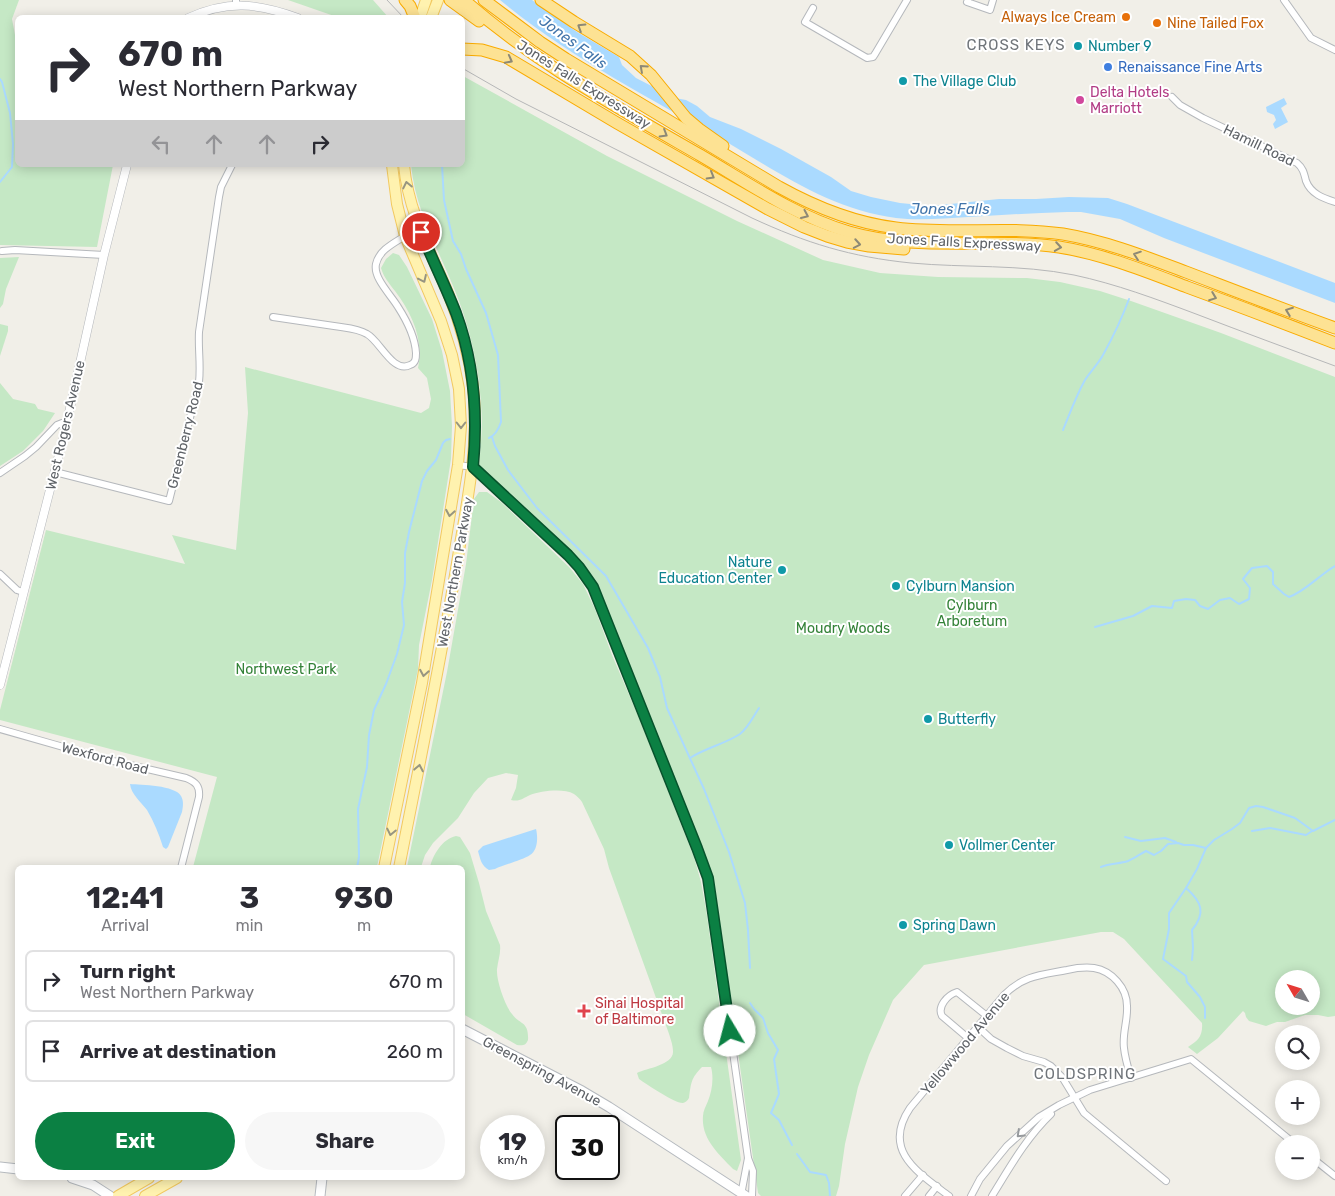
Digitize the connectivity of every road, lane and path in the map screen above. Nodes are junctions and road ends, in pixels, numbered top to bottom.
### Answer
1 (405, 0) edge
2 (426, 0) edge
3 (438, 0) edge
4 (450, 0) edge
5 (464, 0) edge
6 (484, 0) edge
7 (541, 0) edge
8 (907, 0) edge
9 (968, 0) edge
10 (994, 0) edge
11 (1284, 0) edge
12 (236, 1) edge
13 (813, 8) dead end
14 (193, 15) edge
15 (290, 15) edge
16 (413, 15) edge
17 (421, 15) edge
18 (432, 15) edge
19 (465, 49) edge
20 (1335, 50) edge
21 (532, 53) junction
22 (1172, 97) dead end
23 (126, 167) edge
24 (231, 167) edge
25 (392, 167) edge
26 (404, 167) edge
27 (779, 187) junction
28 (1335, 202) edge
29 (405, 236) junction
30 (1010, 244) junction
31 (2, 251) dead end
32 (104, 255) junction
33 (274, 317) dead end
34 (1335, 328) edge
35 (1335, 343) edge
36 (66, 424) junction
37 (458, 465) junction
38 (473, 467) junction
39 (55, 472) junction
40 (0, 473) edge
41 (0, 574) edge
42 (23, 592) junction
43 (0, 685) edge
44 (0, 729) edge
45 (182, 865) edge
46 (385, 865) edge
47 (399, 865) edge
48 (987, 1016) junction
49 (978, 1027) junction
50 (465, 1031) edge
51 (968, 1038) junction
52 (1131, 1078) junction
53 (1074, 1096) junction
54 (1059, 1105) junction
55 (1284, 1135) edge
56 (748, 1158) junction
57 (1320, 1164) edge
58 (0, 1168) edge
59 (15, 1169) edge
60 (923, 1175) junction
61 (1335, 1176) edge
62 (78, 1180) edge
63 (146, 1180) edge
64 (173, 1180) edge
65 (322, 1180) edge
66 (1166, 1181) dead end
67 (937, 1186) junction
68 (743, 1195) edge
69 (110, 1196) edge
70 (118, 1196) edge
71 (145, 1196) edge
72 (320, 1196) edge
73 (752, 1196) edge
74 (905, 1196) edge
75 (929, 1196) edge
76 (949, 1196) edge
77 (971, 1196) edge
78 (992, 1196) edge

1 - 16 highway
2 - 17 main road
3 - 18 main road
4 - 21 highway
5 - 21 highway, Jones Falls Expressway
6 - 27 highway, Jones Falls Expressway
27 -> 7 highway
8 - 13 street
9 - 10 street
11 - 20 street
12 - 14 street
12 - 15 street
19 -> 30 highway
21 -> 30 highway, Jones Falls Expressway
22 - 28 street, Hamill Road
23 - 32 street, West Rogers Avenue
24 - 39 street, Greenberry Road
25 - 29 main road, West Northern Parkway
38 -> 26 main road, West Northern Parkway
34 -> 27 highway, Jones Falls Expressway
29 - 33 street
29 -> 37 main road, West Northern Parkway
30 -> 35 highway, Jones Falls Expressway
31 - 32 street
32 - 36 street, West Rogers Avenue
36 - 39 street, West Rogers Avenue
36 - 40 street
37 - 38 street
37 -> 46 main road, West Northern Parkway
47 -> 38 main road, West Northern Parkway
38 - 56 street
39 - 42 street, West Rogers Avenue
41 - 42 street
42 - 43 street, West Rogers Avenue
44 - 45 street, Wexford Road
48 - 49 street, Yellowwood Avenue
48 - 51 street
48 - 52 street, Yellowwood Avenue
49 - 51 street, Yellowwood Avenue
49 - 53 street
50 - 68 main road, Greenspring Avenue
51 - 60 street, Yellowwood Avenue
52 - 53 street
52 - 55 street
53 - 54 street
53 - 66 street
54 -> 77 street
54 - 78 street
56 - 68 street
56 - 73 street
57 - 61 street
58 - 59 main road
60 - 67 street, Yellowwood Avenue
60 - 74 street
62 - 69 main road
63 - 70 main road
64 - 71 main road
65 - 72 main road
67 - 75 street
67 - 76 street, Yellowwood Avenue

